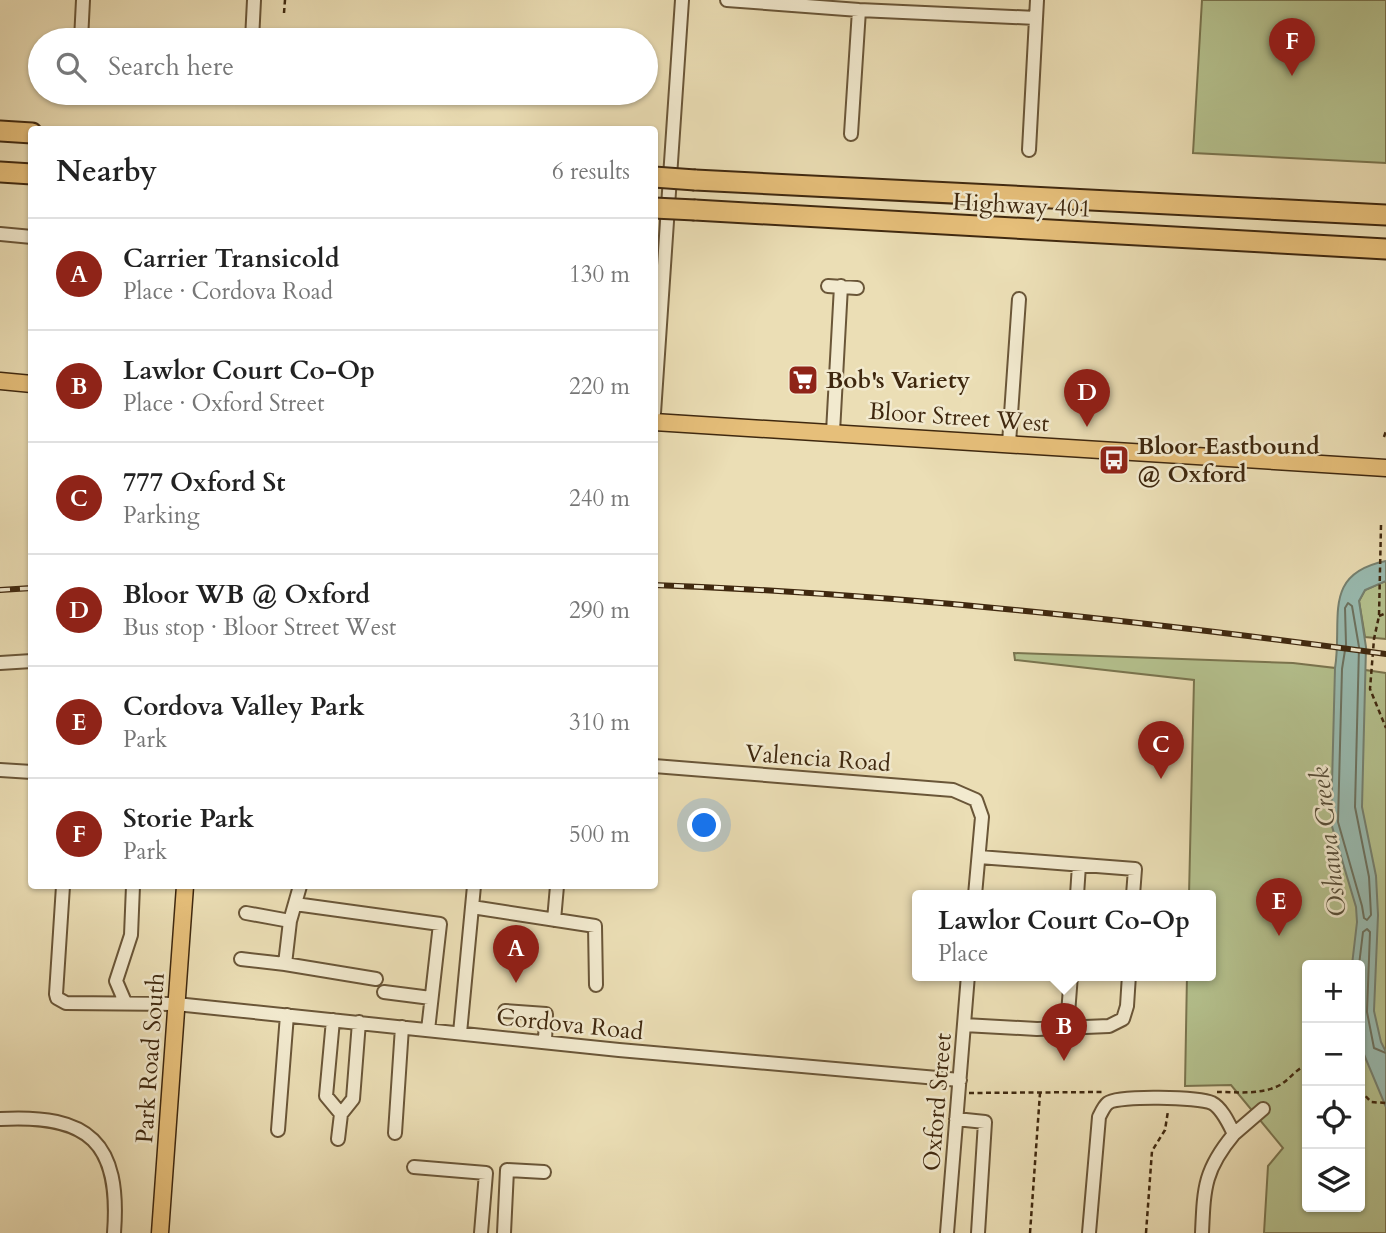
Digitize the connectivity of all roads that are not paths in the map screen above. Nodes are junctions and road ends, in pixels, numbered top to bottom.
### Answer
1 (83, 0) edge
2 (254, 0) edge
3 (682, 0) edge
4 (727, 0) edge
5 (1037, 0) edge
6 (859, 10) junction
7 (1036, 18) junction
8 (82, 28) edge
9 (253, 28) edge
10 (0, 131) edge
11 (28, 133) edge
12 (851, 134) dead end
13 (1029, 150) dead end
14 (0, 172) edge
15 (28, 174) edge
16 (658, 177) edge
17 (658, 208) edge
18 (1386, 213) edge
19 (0, 234) edge
20 (28, 237) edge
21 (1316, 246) junction
22 (1386, 249) edge
23 (1386, 260) edge
24 (857, 288) dead end
25 (1018, 299) dead end
26 (658, 354) edge
27 (0, 381) edge
28 (28, 384) edge
29 (658, 422) edge
30 (833, 432) junction
31 (1009, 443) junction
32 (1386, 468) edge
33 (28, 661) edge
34 (0, 663) edge
35 (658, 766) edge
36 (0, 770) edge
37 (28, 772) edge
38 (979, 857) junction
39 (1079, 864) junction
40 (63, 889) edge
41 (133, 889) edge
42 (185, 889) edge
43 (299, 889) edge
44 (474, 889) edge
45 (557, 889) edge
46 (976, 890) edge
47 (1077, 890) edge
48 (1133, 890) edge
49 (295, 904) junction
50 (472, 907) junction
51 (246, 913) dead end
52 (554, 919) junction
53 (290, 921) junction
54 (241, 959) dead end
55 (285, 964) junction
56 (376, 979) dead end
57 (968, 981) edge
58 (1071, 981) edge
59 (1129, 981) edge
60 (596, 985) dead end
61 (384, 992) dead end
62 (431, 998) junction
63 (125, 1002) junction
64 (176, 1004) junction
65 (505, 1011) dead end
66 (287, 1015) junction
67 (333, 1020) junction
68 (359, 1022) junction
69 (964, 1025) junction
70 (402, 1027) junction
71 (1067, 1027) junction
72 (428, 1030) junction
73 (460, 1033) junction
74 (544, 1042) junction
75 (960, 1080) junction
76 (1263, 1110) dead end
77 (341, 1114) junction
78 (0, 1119) edge
79 (956, 1119) junction
80 (278, 1130) dead end
81 (395, 1133) dead end
82 (1234, 1134) junction
83 (338, 1139) dead end
84 (414, 1167) dead end
85 (544, 1172) dead end
86 (114, 1233) edge
87 (160, 1233) edge
88 (481, 1233) edge
89 (503, 1233) edge
90 (947, 1233) edge
91 (978, 1233) edge
92 (1089, 1233) edge
93 (1202, 1233) edge

1 - 8 street
2 - 9 street
3 - 26 street
4 - 6 street
5 - 7 street
6 - 7 street
6 - 12 street
7 - 13 street
10 - 11 highway
14 - 15 highway
16 - 18 highway, Highway 401, bridge
17 - 21 highway, Highway 401, bridge
19 - 20 street
21 - 22 highway, Highway 401
21 - 23 highway
24 - 30 street
25 - 31 street
27 - 28 main road
29 - 30 main road, Bloor Street West
30 - 31 main road, Bloor Street West
31 - 32 main road, Bloor Street West
33 - 34 street
35 - 38 street, Valencia Road
36 - 37 street
38 - 39 street
38 - 46 street
39 - 47 street
39 - 48 street
40 - 63 street, Cordova Road
41 - 63 street
42 - 64 main road, Park Road South
43 - 49 street
44 - 50 street
45 - 52 street
49 - 53 street
49 - 62 street
50 - 52 street
50 - 73 street
51 - 53 street
52 - 60 street
53 - 55 street
54 - 55 street
55 - 56 street
57 - 69 street, Oxford Street
58 - 71 street
59 - 71 street
61 - 62 street
62 - 72 street
63 - 64 street, Cordova Road
64 - 66 street, Cordova Road
64 - 87 main road, Park Road South
65 - 74 street
66 - 67 street, Cordova Road
66 - 80 street
67 - 68 street, Cordova Road
67 - 77 street
68 - 70 street, Cordova Road
68 - 77 street
69 - 71 street
69 - 75 street, Oxford Street
70 - 72 street, Cordova Road
70 - 81 street
72 - 73 street, Cordova Road
73 - 74 street, Cordova Road
74 - 75 street, Cordova Road
75 - 79 street, Oxford Street
76 - 82 street
77 - 83 street
78 - 86 street
79 - 90 street, Oxford Street
79 - 91 street
82 - 92 street
82 - 93 street
84 - 88 street
85 - 89 street

